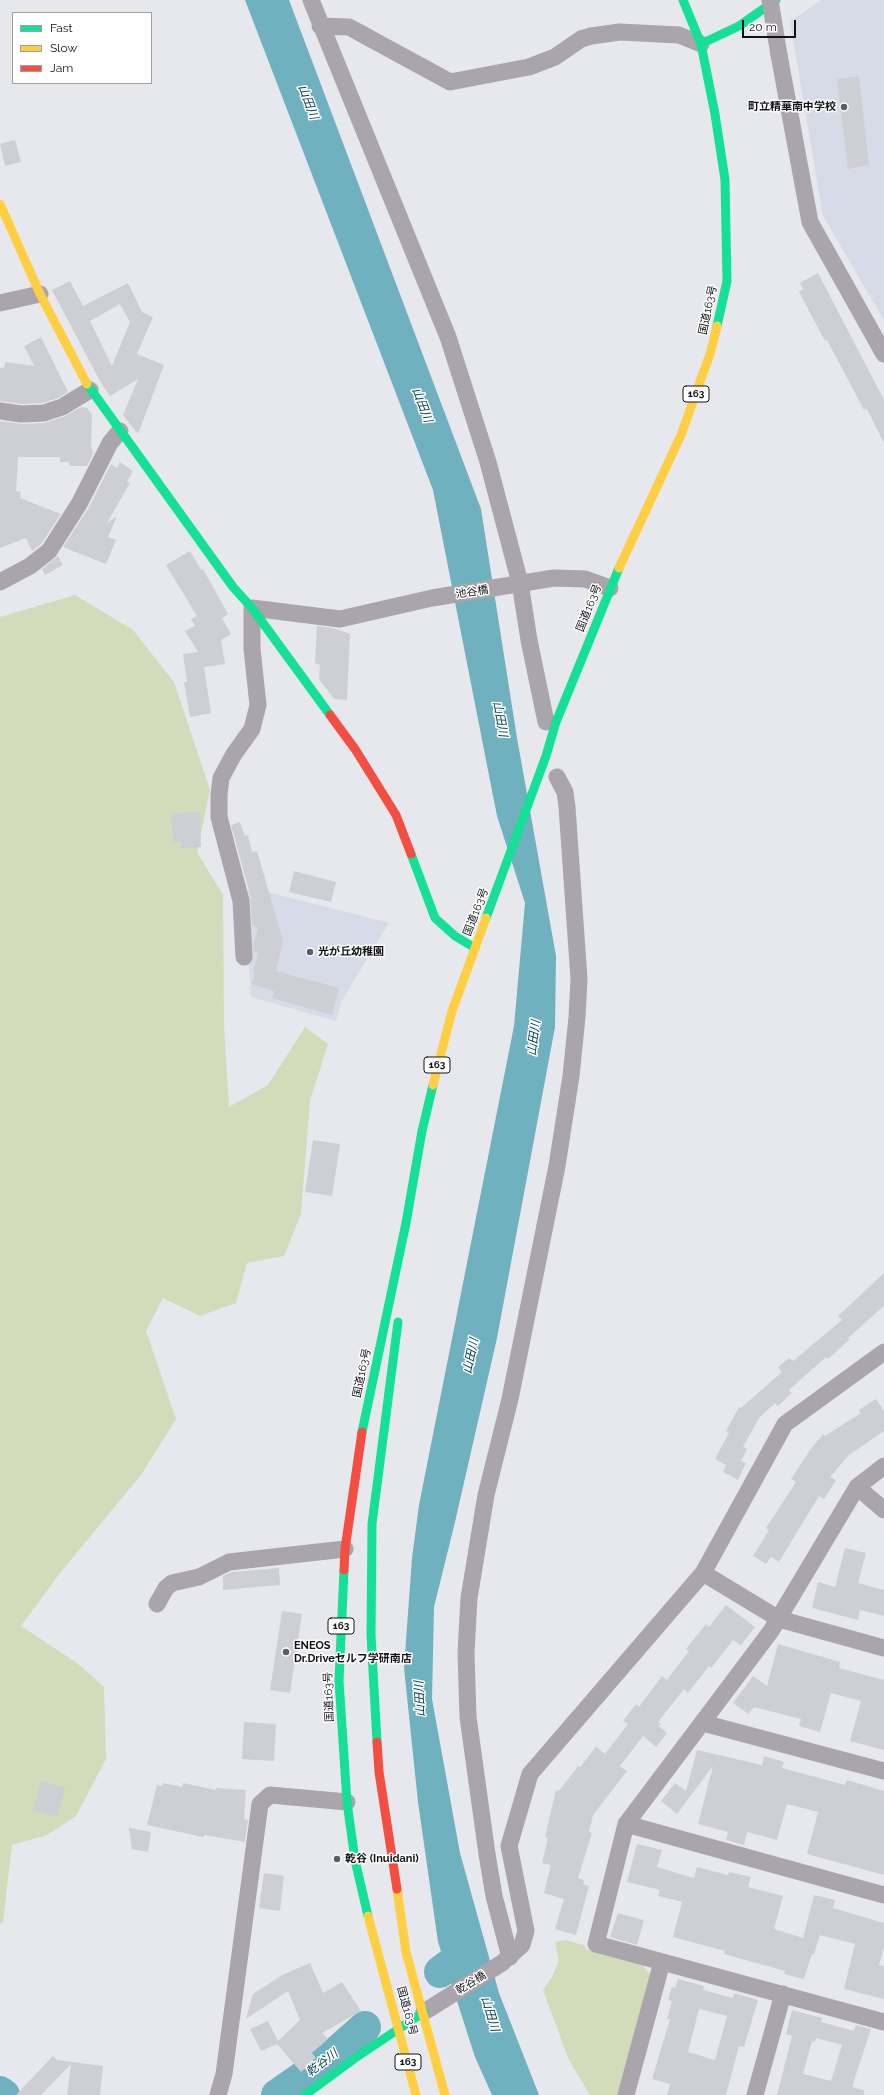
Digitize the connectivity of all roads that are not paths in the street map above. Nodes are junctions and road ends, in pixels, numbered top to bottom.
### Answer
1 (311, 0) edge
2 (683, 0) edge
3 (770, 0) edge
4 (776, 0) edge
5 (320, 26) junction
6 (701, 44) junction
7 (0, 204) edge
8 (40, 294) junction
9 (0, 303) edge
10 (884, 354) edge
11 (90, 390) junction
12 (0, 411) edge
13 (120, 431) junction
14 (0, 582) edge
15 (516, 584) junction
16 (610, 588) junction
17 (252, 608) junction
18 (546, 722) dead end
19 (557, 777) dead end
20 (475, 948) junction
21 (244, 957) dead end
22 (406, 1223) junction
23 (402, 1289) dead end
24 (399, 1313) dead end
25 (884, 1352) edge
26 (884, 1466) edge
27 (857, 1487) junction
28 (884, 1510) edge
29 (345, 1549) junction
30 (702, 1573) junction
31 (157, 1604) dead end
32 (779, 1618) junction
33 (884, 1648) edge
34 (703, 1723) junction
35 (884, 1771) edge
36 (347, 1802) junction
37 (626, 1824) junction
38 (884, 1895) edge
39 (506, 1960) junction
40 (662, 1962) junction
41 (783, 1994) junction
42 (424, 2012) junction
43 (884, 2022) edge
44 (400, 2029) junction
45 (445, 2094) edge
46 (218, 2095) edge
47 (305, 2095) edge
48 (416, 2095) edge
49 (626, 2095) edge
50 (755, 2095) edge

1 - 5 street
2 - 6 main road, 国道163号 / 163
3 - 10 street, bridge
4 - 6 main road
5 - 6 street
5 - 15 street
6 - 16 main road, 国道163号 / 163
7 - 8 main road
8 - 9 street
8 - 11 main road
11 - 12 street
11 - 13 main road
13 - 14 street
13 - 17 main road
15 - 16 street, 池谷橋
15 - 17 street, 池谷橋
15 - 18 street
16 - 20 main road, 国道163号 / 163
17 - 20 main road
17 - 21 street
19 - 39 street
20 - 22 main road, 国道163号 / 163
22 - 23 main road, 国道163号 / 163
22 - 29 main road, 国道163号 / 163
24 - 42 main road, 国道163号 / 163
25 - 30 street, 乾谷橋
26 - 27 street
27 - 28 street
27 - 32 street
29 - 31 street
29 - 36 main road, 国道163号 / 163
30 - 32 street
30 - 39 street, 乾谷橋
32 - 33 street
32 - 34 street
34 - 35 street
34 - 37 street
36 - 44 main road, 国道163号 / 163
36 - 46 street
37 - 38 street
37 - 40 street
39 - 42 street, 乾谷橋
40 - 41 street
40 - 49 street
41 - 43 street
41 - 50 street
42 - 44 main road
42 - 45 main road, 国道163号 / 163
44 - 47 main road
44 - 48 main road, 国道163号 / 163

